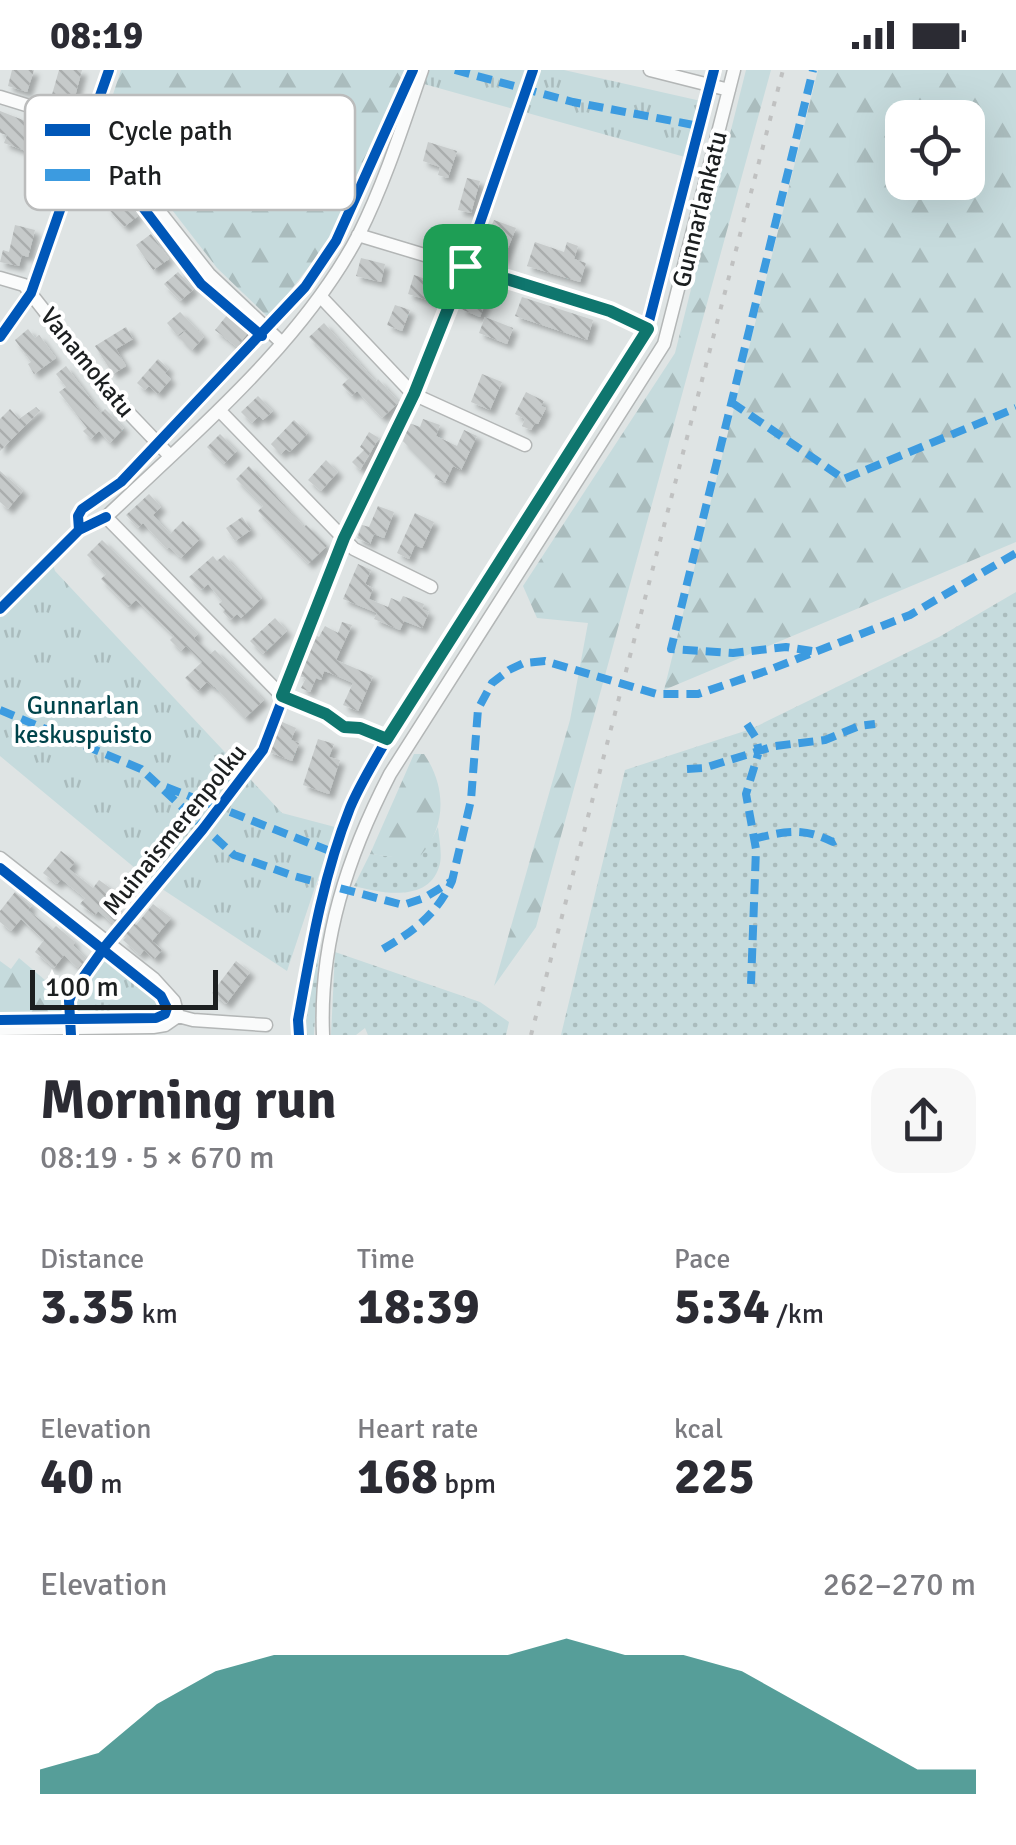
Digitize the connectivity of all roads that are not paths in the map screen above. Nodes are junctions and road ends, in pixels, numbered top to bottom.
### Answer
1 (422, 70) edge
2 (650, 70) edge
3 (734, 70) edge
4 (729, 90) junction
5 (0, 97) edge
6 (25, 105) edge
7 (158, 210) edge
8 (358, 234) junction
9 (0, 278) edge
10 (320, 296) junction
11 (610, 311) dead end
12 (281, 342) junction
13 (219, 410) junction
14 (525, 445) dead end
15 (170, 456) junction
16 (430, 587) dead end
17 (344, 727) dead end
18 (0, 858) edge
19 (178, 1016) junction
20 (266, 1025) dead end
21 (0, 1028) edge
22 (323, 1035) edge

1 - 8 street
2 - 4 street
3 - 4 street, Gunnarlankatu
4 - 22 street, Gunnarlankatu
5 - 6 street
7 - 12 street
8 - 10 street
8 - 11 street
9 - 15 street, Vanamokatu
10 - 12 street
10 - 14 street
12 - 13 street
13 - 15 street
13 - 16 street
15 - 17 street
18 - 19 street
19 - 20 street
19 - 21 street

